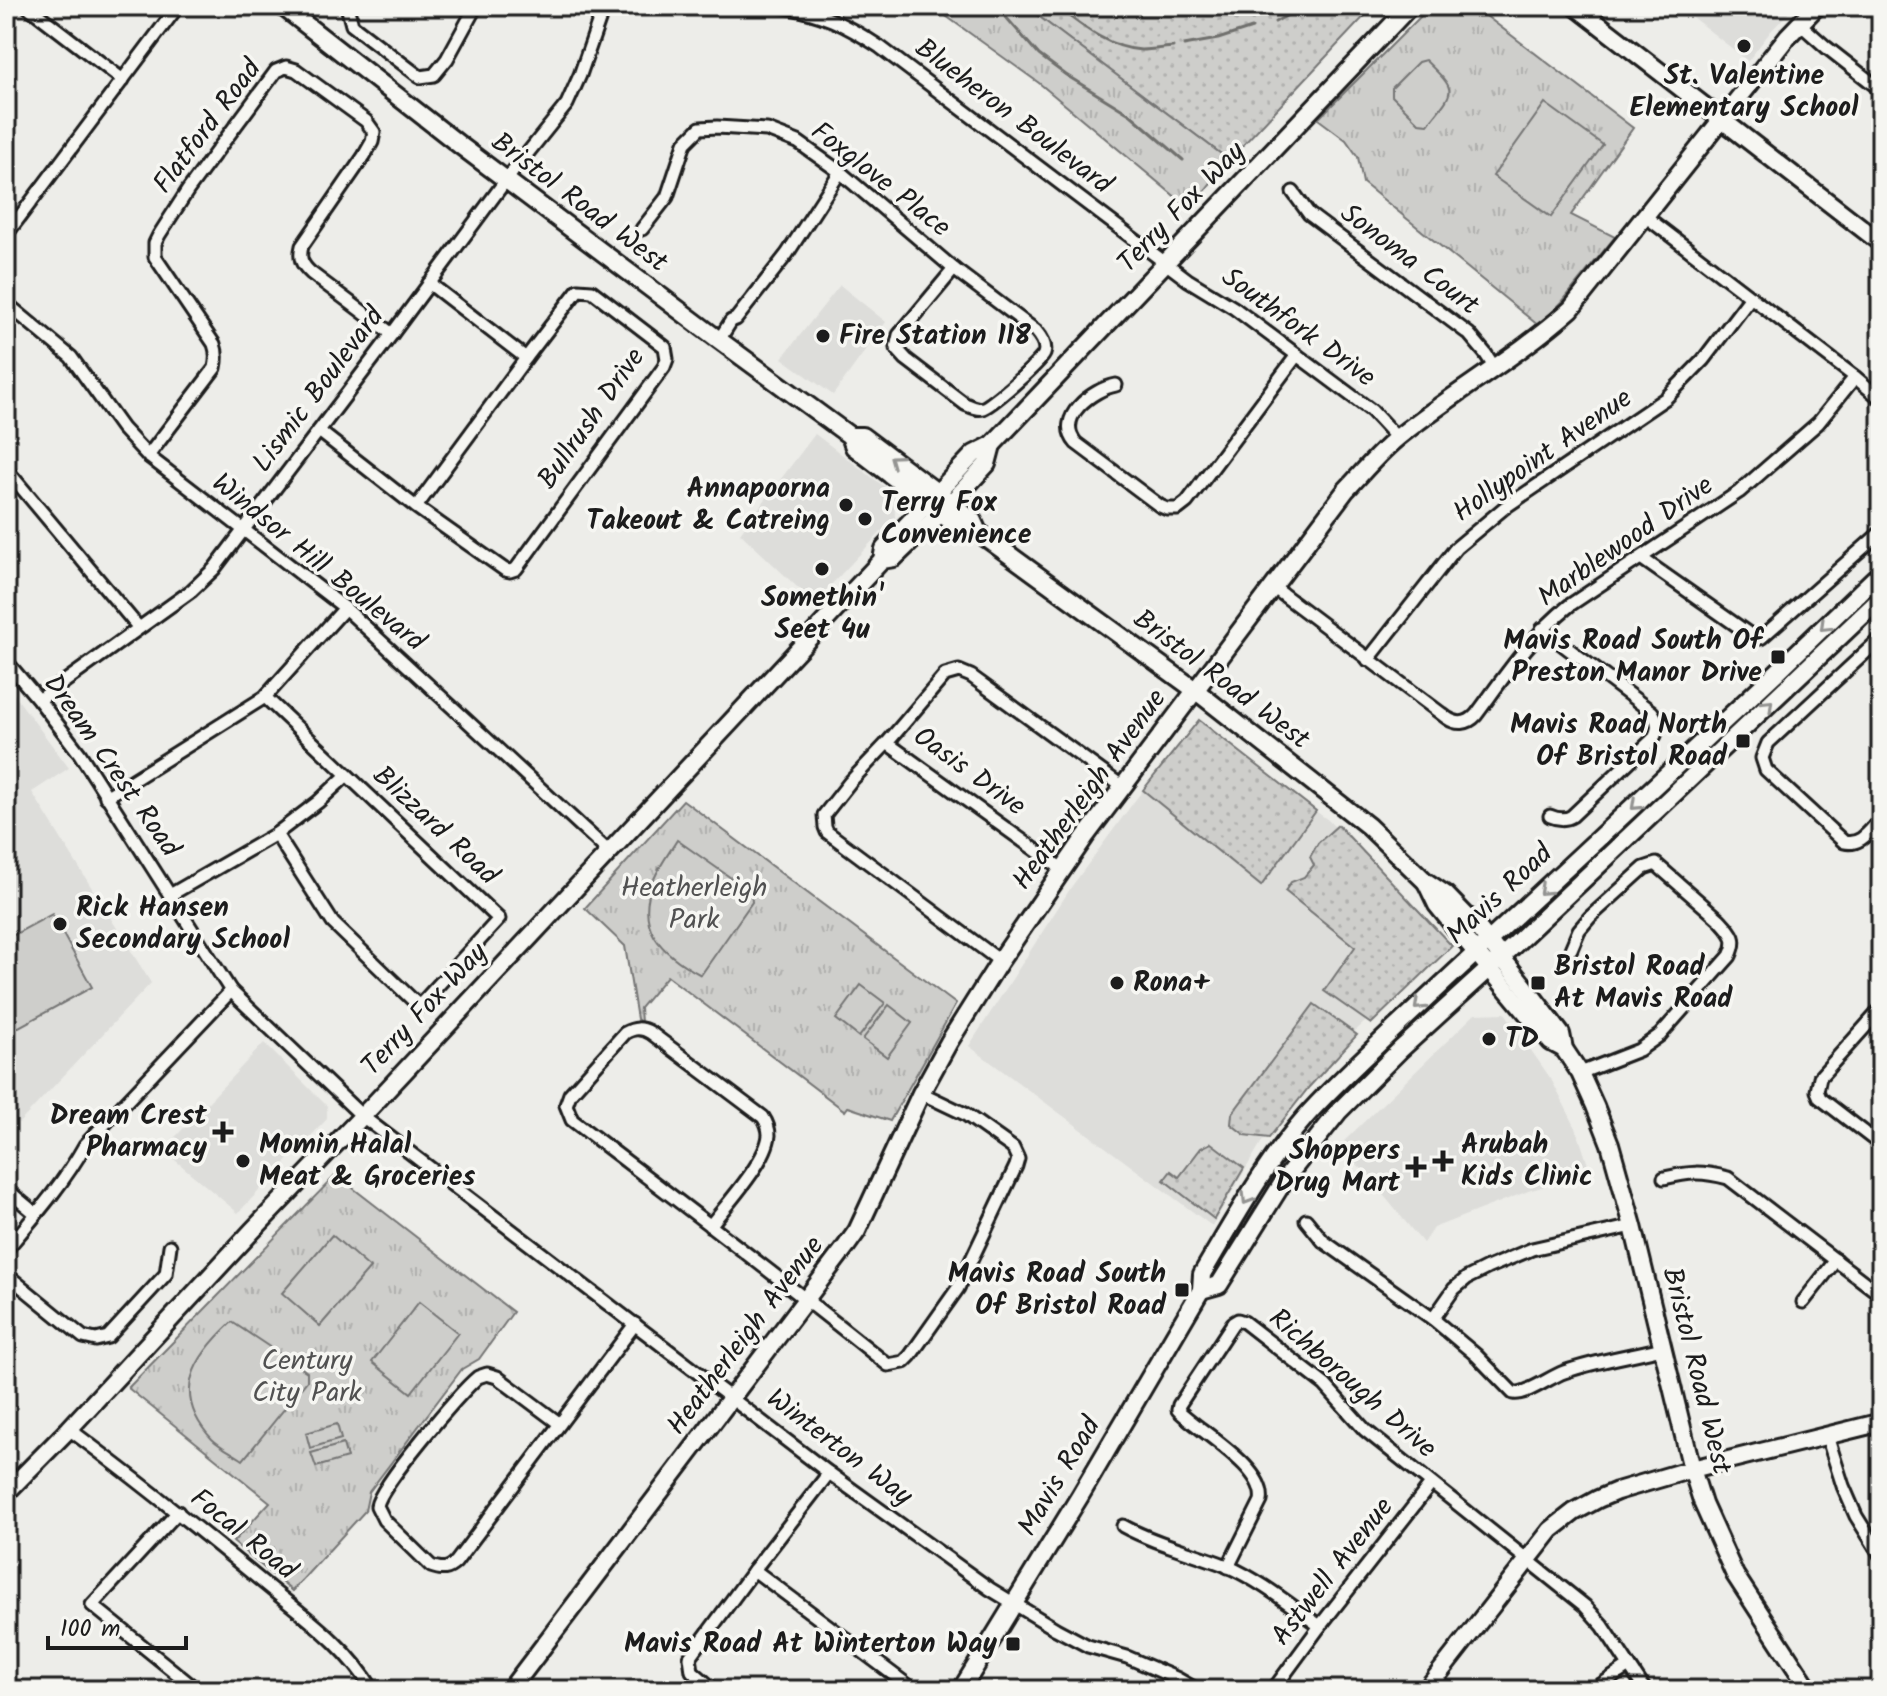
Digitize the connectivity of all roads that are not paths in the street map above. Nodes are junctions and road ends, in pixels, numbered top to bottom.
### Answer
1 (27, 6) edge
2 (178, 6) edge
3 (282, 6) edge
4 (476, 6) edge
5 (604, 6) edge
6 (781, 6) edge
7 (1410, 6) edge
8 (1575, 6) edge
9 (1817, 6) edge
10 (348, 10) dead end
11 (1800, 24) junction
12 (123, 80) junction
13 (1881, 90) edge
14 (1721, 120) junction
15 (840, 172) junction
16 (506, 180) junction
17 (1293, 192) dead end
18 (1645, 216) junction
19 (642, 229) dead end
20 (6, 235) edge
21 (1881, 243) edge
22 (1166, 262) junction
23 (954, 269) junction
24 (429, 283) junction
25 (1751, 297) junction
26 (6, 303) edge
27 (392, 334) junction
28 (719, 340) junction
29 (1297, 355) junction
30 (526, 358) junction
31 (1495, 368) junction
32 (1855, 377) junction
33 (1116, 385) dead end
34 (1881, 399) edge
35 (319, 431) junction
36 (1397, 438) junction
37 (148, 456) junction
38 (6, 469) edge
39 (939, 503) junction
40 (416, 507) junction
41 (242, 529) junction
42 (1881, 532) edge
43 (1641, 558) junction
44 (1881, 572) edge
45 (1273, 587) junction
46 (1881, 598) edge
47 (345, 608) junction
48 (139, 628) junction
49 (1542, 629) junction
50 (1881, 638) edge
51 (1368, 660) junction
52 (6, 661) edge
53 (1195, 690) junction
54 (265, 697) junction
55 (39, 700) junction
56 (887, 743) junction
57 (347, 775) junction
58 (1123, 787) junction
59 (106, 797) junction
60 (1550, 816) dead end
61 (1881, 819) edge
62 (276, 834) junction
63 (609, 852) junction
64 (1062, 869) junction
65 (170, 895) junction
66 (1482, 947) junction
67 (1571, 949) dead end
68 (1000, 961) junction
69 (1496, 963) junction
70 (231, 991) junction
71 (1881, 1009) edge
72 (1580, 1073) junction
73 (921, 1093) junction
74 (362, 1116) junction
75 (1881, 1145) edge
76 (1664, 1178) dead end
77 (6, 1189) edge
78 (36, 1214) junction
79 (1306, 1220) dead end
80 (710, 1226) junction
81 (1633, 1226) junction
82 (170, 1246) dead end
83 (6, 1250) edge
84 (1836, 1260) junction
85 (6, 1274) edge
86 (1201, 1290) junction
87 (1881, 1295) edge
88 (807, 1299) junction
89 (1803, 1302) dead end
90 (1433, 1319) junction
91 (635, 1324) junction
92 (1662, 1348) junction
93 (732, 1397) junction
94 (1881, 1421) edge
95 (560, 1424) junction
96 (69, 1429) junction
97 (1827, 1436) junction
98 (1692, 1469) junction
99 (829, 1473) junction
100 (1431, 1484) junction
101 (6, 1493) edge
102 (178, 1512) junction
103 (1123, 1526) dead end
104 (1881, 1556) edge
105 (1527, 1560) junction
106 (1228, 1567) junction
107 (754, 1570) junction
108 (1013, 1604) junction
109 (1320, 1626) junction
110 (1629, 1666) junction
111 (197, 1690) edge
112 (373, 1690) edge
113 (510, 1690) edge
114 (714, 1690) edge
115 (914, 1690) edge
116 (961, 1690) edge
117 (1197, 1690) edge
118 (1273, 1690) edge
119 (1426, 1690) edge
120 (1593, 1690) edge
121 (1645, 1690) edge
122 (1810, 1690) edge

1 - 12 street
2 - 12 street
3 - 16 street, Bristol Road West
4 - 10 street
5 - 16 street, Lismic Boulevard
6 - 22 street, Blueheron Boulevard
7 - 22 street, Terry Fox Way
8 - 14 street
9 - 11 street, Heatherleigh Avenue
11 - 13 street
11 - 14 street, Heatherleigh Avenue
12 - 20 street
14 - 18 street, Heatherleigh Avenue
14 - 21 street
15 - 19 street, Foxglove Place
15 - 23 street, Foxglove Place
15 - 28 street
16 - 24 street, Lismic Boulevard
16 - 28 street, Bristol Road West
17 - 31 street, Sonoma Court
18 - 25 street
18 - 31 street, Heatherleigh Avenue
22 - 29 street, Southfork Drive
22 - 39 street, Terry Fox Way
23 - 23 street, Foxglove Place
24 - 27 street, Lismic Boulevard
24 - 30 street
25 - 32 street
25 - 51 street, Hollypoint Avenue
26 - 37 street, Windsor Hill Boulevard
27 - 35 street, Lismic Boulevard
27 - 37 street, Flatford Road
28 - 39 street, Bristol Road West
29 - 33 street
29 - 36 street, Southfork Drive
30 - 40 street, Bullrush Drive
30 - 40 street, Bullrush Drive
31 - 36 street, Heatherleigh Avenue
32 - 34 street
32 - 43 street, Marblewood Drive
35 - 40 street, Bullrush Drive
35 - 41 street, Lismic Boulevard
36 - 45 street, Heatherleigh Avenue
37 - 41 street, Windsor Hill Boulevard
38 - 48 street
39 - 53 street, Bristol Road West
39 - 63 street, Terry Fox Way
41 - 47 street, Windsor Hill Boulevard
41 - 48 street, Lismic Boulevard
42 - 43 street
43 - 49 street, Marblewood Drive
44 -> 66 street, Mavis Road
45 - 51 street, Marblewood Drive
45 - 53 street, Heatherleigh Avenue
69 -> 46 street, Mavis Road
47 - 54 street
47 - 63 street, Windsor Hill Boulevard
48 - 55 street, Lismic Boulevard
49 - 51 street, Marblewood Drive
49 - 60 street
50 - 61 street
52 - 55 street, Dream Crest Road
53 - 58 street, Heatherleigh Avenue
53 - 66 street, Bristol Road West
54 - 57 street, Blizzard Road
54 - 59 street
55 - 59 street, Dream Crest Road
56 - 58 street
56 - 64 street, Oasis Drive
56 - 68 street
57 - 62 street
57 - 62 street, Blizzard Road
58 - 64 street, Heatherleigh Avenue
59 - 65 street, Dream Crest Road
62 - 65 street
63 - 74 street, Terry Fox Way
64 - 68 street, Heatherleigh Avenue
65 - 70 street, Dream Crest Road
66 - 69 street, Bristol Road West
66 -> 86 street, Mavis Road
67 - 72 street
68 - 73 street, Heatherleigh Avenue
69 - 72 street, Bristol Road West
69 - 86 street, Mavis Road
70 - 74 street, Dream Crest Road
70 - 78 street
71 - 75 street
72 - 81 street, Bristol Road West
73 - 88 street, Heatherleigh Avenue
73 - 88 street
74 - 91 street, Winterton Way
74 - 96 street, Terry Fox Way
76 - 84 street
77 - 78 street
78 - 83 street
79 - 90 street
80 - 80 street
80 - 88 street
81 - 90 street
81 - 92 street, Bristol Road West
82 - 85 street
84 - 87 street
84 - 89 street
86 - 108 street, Mavis Road
88 - 93 street, Heatherleigh Avenue
90 - 92 street
91 - 93 street, Winterton Way
91 - 95 street
92 - 98 street, Bristol Road West
93 - 99 street, Winterton Way
93 - 113 street, Heatherleigh Avenue
94 - 97 street
95 - 95 street
96 - 101 street, Terry Fox Way
96 - 102 street, Focal Road
97 - 98 street
97 - 104 street
98 - 105 street
98 - 122 street, Bristol Road West
99 - 107 street
99 - 108 street, Winterton Way
100 - 105 street, Richborough Drive
100 - 106 street, Richborough Drive
100 - 109 street, Astwell Avenue
102 - 111 street
102 - 112 street, Focal Road
103 - 106 street
105 - 110 street, Richborough Drive
105 - 119 street
106 - 109 street
107 - 114 street
107 - 115 street
108 - 116 street, Mavis Road
108 - 117 street, Winterton Way
109 - 118 street, Astwell Avenue
110 - 120 street
110 - 121 street, Richborough Drive

